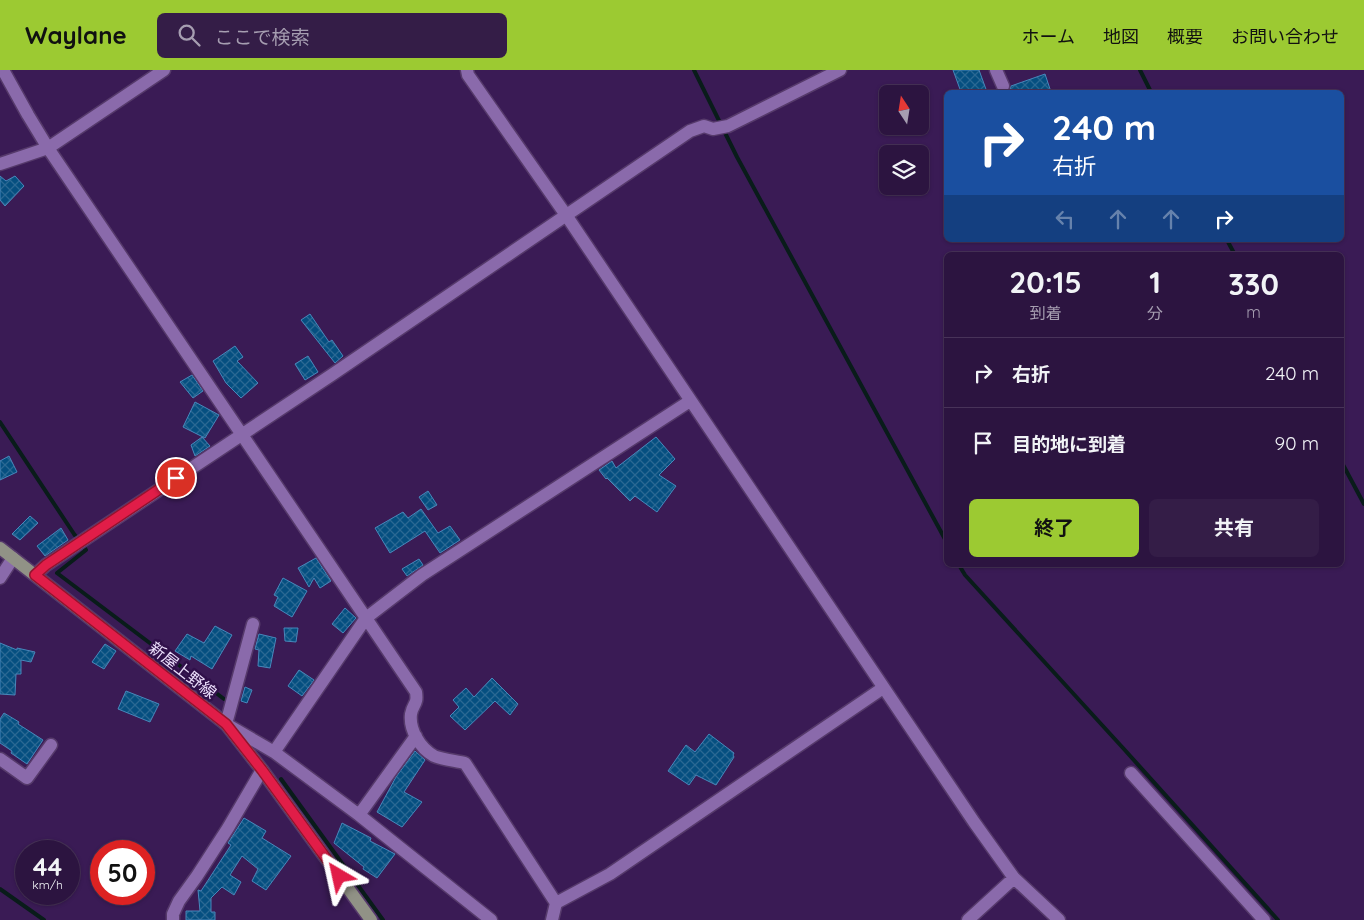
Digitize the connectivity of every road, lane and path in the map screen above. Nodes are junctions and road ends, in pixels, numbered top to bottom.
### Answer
1 (3, 70) edge
2 (164, 70) edge
3 (468, 70) edge
4 (840, 70) edge
5 (996, 70) edge
6 (1002, 86) dead end
7 (48, 148) junction
8 (0, 164) edge
9 (566, 215) junction
10 (690, 401) junction
11 (241, 434) junction
12 (0, 548) edge
13 (13, 558) junction
14 (35, 575) junction
15 (0, 578) edge
16 (366, 618) junction
17 (253, 624) dead end
18 (883, 688) junction
19 (226, 724) junction
20 (416, 736) junction
21 (51, 745) dead end
22 (274, 752) junction
23 (0, 759) edge
24 (262, 770) junction
25 (1131, 773) dead end
26 (359, 815) junction
27 (1014, 878) junction
28 (556, 903) junction
29 (173, 920) edge
30 (371, 920) edge
31 (491, 920) edge
32 (552, 920) edge
33 (968, 920) edge
34 (1058, 920) edge
35 (1264, 920) edge

1 - 7 street
2 - 7 street
3 - 9 street
4 - 9 street
5 - 6 street
7 - 8 street
7 - 11 street
9 - 10 street
9 - 11 street
10 - 16 street
10 - 18 street
11 - 14 street
11 - 16 street
12 - 13 main road, 新屋上野線
13 - 14 main road, 新屋上野線
13 - 15 street
14 - 19 main road, 新屋上野線
16 - 20 street
16 - 22 street
17 - 19 street
18 - 27 street
18 - 28 street
19 - 22 street
19 - 24 main road, 新屋上野線
20 - 26 street
20 - 28 street
21 - 23 street
22 - 26 street
24 - 29 street
24 - 30 main road, 新屋上野線
25 - 35 street
26 - 31 street
27 - 33 street
27 - 34 street
28 - 32 street

